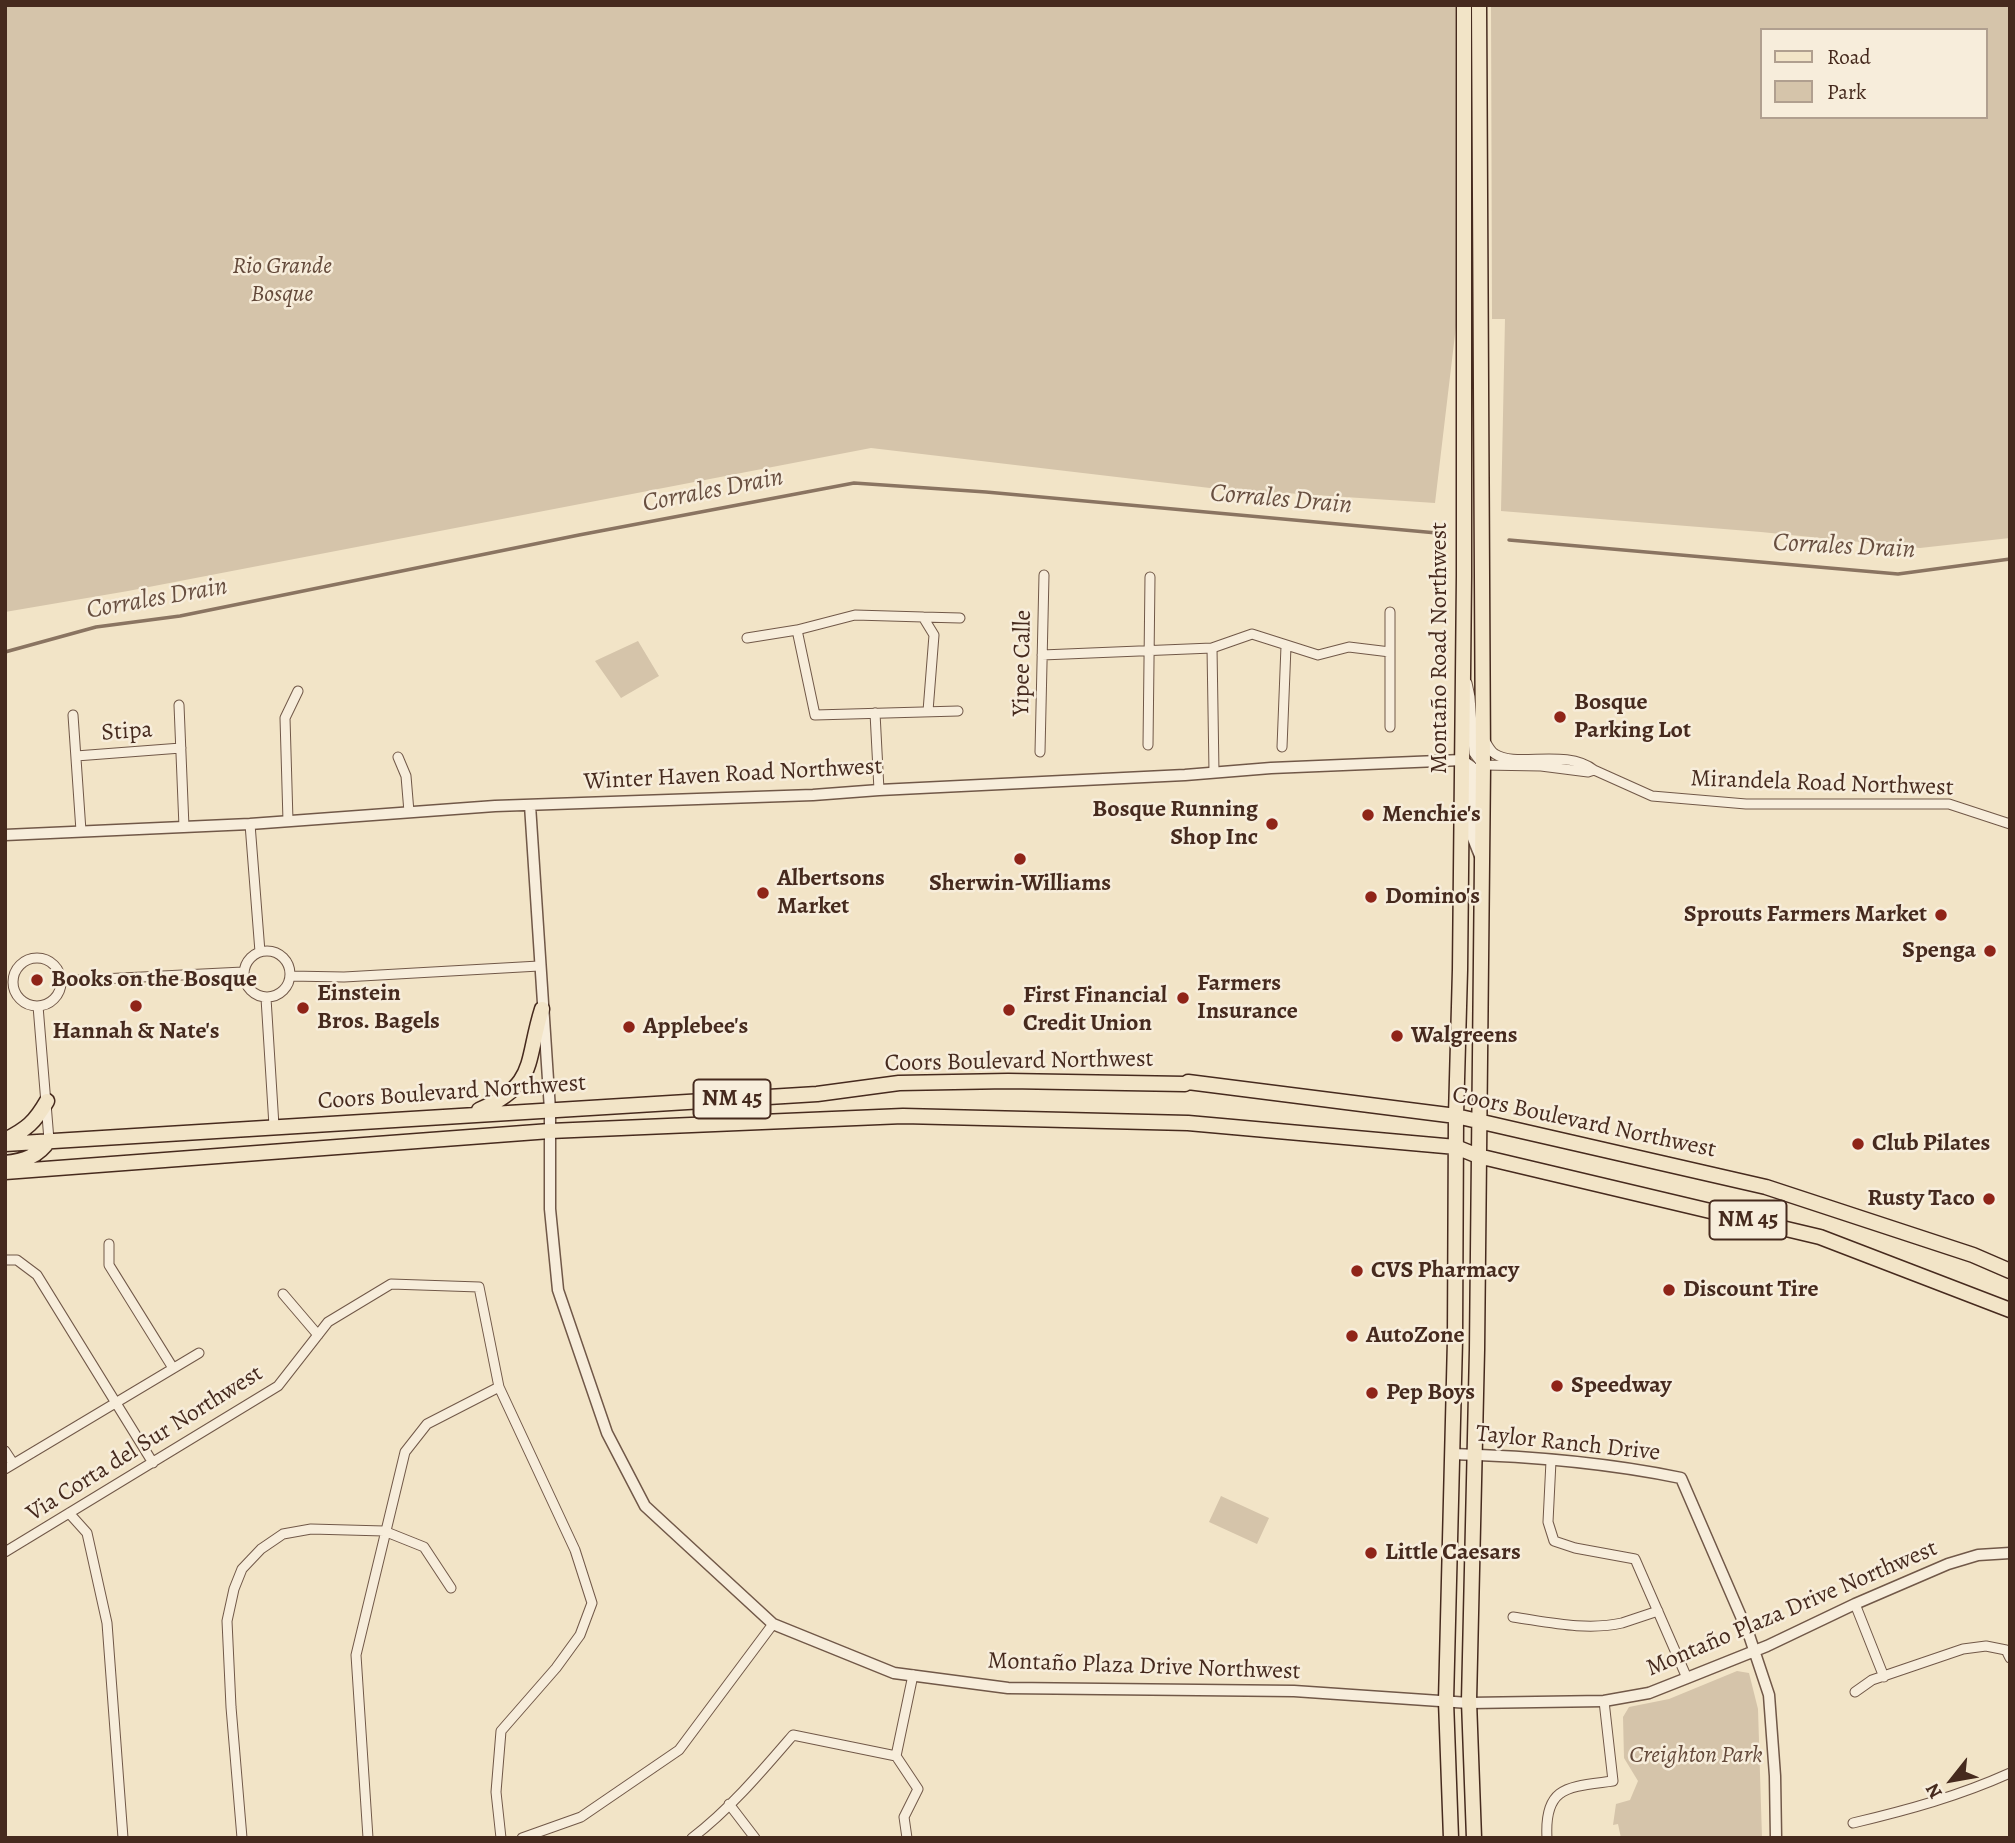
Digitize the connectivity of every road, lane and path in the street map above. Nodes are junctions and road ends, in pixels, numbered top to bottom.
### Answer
1 (1464, 5) edge
2 (1479, 5) edge
3 (1044, 575) dead end
4 (1150, 577) dead end
5 (1390, 612) dead end
6 (923, 617) junction
7 (960, 618) dead end
8 (797, 630) junction
9 (747, 638) dead end
10 (1286, 646) junction
11 (1212, 648) junction
12 (1149, 652) junction
13 (1390, 652) junction
14 (1042, 654) junction
15 (1463, 663) junction
16 (298, 691) dead end
17 (179, 705) dead end
18 (958, 710) dead end
19 (928, 711) junction
20 (875, 713) junction
21 (73, 715) dead end
22 (1390, 727) dead end
23 (1483, 737) junction
24 (1148, 745) dead end
25 (1282, 747) dead end
26 (181, 748) junction
27 (1040, 752) dead end
28 (76, 755) junction
29 (398, 757) dead end
30 (1462, 760) junction
31 (1483, 765) junction
32 (1594, 770) junction
33 (1214, 772) junction
34 (879, 790) junction
35 (530, 805) junction
36 (409, 812) junction
37 (288, 821) junction
38 (250, 824) junction
39 (2010, 824) edge
40 (184, 827) junction
41 (81, 831) junction
42 (5, 835) edge
43 (1482, 860) junction
44 (260, 952) junction
45 (539, 966) junction
46 (243, 972) junction
47 (290, 975) junction
48 (61, 981) junction
49 (9, 983) edge
50 (266, 998) junction
51 (38, 1006) junction
52 (542, 1009) junction
53 (47, 1101) junction
54 (550, 1110) junction
55 (468, 1115) junction
56 (1456, 1116) junction
57 (1478, 1123) junction
58 (274, 1126) junction
59 (550, 1131) junction
60 (49, 1140) junction
61 (5, 1142) edge
62 (1456, 1147) junction
63 (1478, 1156) junction
64 (5, 1163) edge
65 (5, 1172) edge
66 (109, 1244) dead end
67 (5, 1260) edge
68 (2010, 1271) edge
69 (283, 1294) dead end
70 (2010, 1310) edge
71 (318, 1335) junction
72 (199, 1353) dead end
73 (173, 1368) junction
74 (499, 1387) junction
75 (117, 1403) junction
76 (5, 1451) edge
77 (1452, 1454) junction
78 (1474, 1455) junction
79 (1551, 1461) junction
80 (153, 1463) junction
81 (9, 1466) edge
82 (69, 1513) junction
83 (384, 1531) junction
84 (5, 1552) edge
85 (2010, 1553) edge
86 (451, 1588) dead end
87 (1854, 1604) junction
88 (1658, 1611) junction
89 (1513, 1617) dead end
90 (773, 1623) junction
91 (1755, 1650) junction
92 (2010, 1658) edge
93 (913, 1675) junction
94 (1884, 1677) junction
95 (1687, 1678) junction
96 (1855, 1692) dead end
97 (1446, 1701) junction
98 (1604, 1701) junction
99 (1469, 1703) junction
100 (896, 1756) junction
101 (2010, 1773) edge
102 (729, 1804) junction
103 (1853, 1824) dead end
104 (123, 1838) edge
105 (242, 1838) edge
106 (369, 1838) edge
107 (500, 1838) edge
108 (522, 1838) edge
109 (692, 1838) edge
110 (755, 1838) edge
111 (907, 1838) edge
112 (1451, 1838) edge
113 (1474, 1838) edge
114 (1547, 1838) edge
115 (1776, 1838) edge

1 - 15 main road, Montaño Road Northwest
2 - 23 main road, Montaño Road Northwest
3 - 14 street, Yipee Calle
4 - 12 street
5 - 13 street
6 - 7 street
6 - 8 street
6 - 19 street
8 - 9 street
8 - 20 street
10 - 11 street
10 - 13 street
10 - 25 street
11 - 12 street
11 - 33 street
12 - 14 street
12 - 24 street
13 - 22 street
14 - 27 street, Yipee Calle
15 - 30 main road, Montaño Road Northwest
15 - 31 street
16 - 37 street
17 - 26 street
18 - 19 street
19 - 20 street
20 - 34 street
21 - 28 street
23 - 31 main road, Montaño Road Northwest
23 - 32 street, Mirandela Road Northwest
26 - 28 street, Stipa
26 - 40 street
28 - 41 street
29 - 36 street
30 - 33 street, Winter Haven Road Northwest
30 - 43 street
30 - 56 main road, Montaño Road Northwest
31 - 32 street
31 - 43 main road, Montaño Road Northwest
32 - 39 street, Mirandela Road Northwest
33 - 34 street, Winter Haven Road Northwest
34 - 35 street, Winter Haven Road Northwest
35 - 36 street, Winter Haven Road Northwest
35 - 45 street, Montaño Plaza Drive Northwest
36 - 37 street, Winter Haven Road Northwest
37 - 38 street, Winter Haven Road Northwest
38 - 40 street, Winter Haven Road Northwest
38 - 44 street
40 - 41 street, Winter Haven Road Northwest
41 - 42 street, Winter Haven Road Northwest
43 - 57 main road, Montaño Road Northwest
44 - 46 street
44 - 47 street
45 - 47 street
45 - 52 street, Montaño Plaza Drive Northwest
46 - 48 street
46 - 50 street
47 - 50 street
48 - 49 street
48 - 51 street
49 - 51 street
50 - 58 street
51 - 53 street
52 - 54 street, Montaño Plaza Drive Northwest
52 - 55 main road
53 - 60 street
53 - 61 main road
54 - 55 main road, Coors Boulevard Northwest / NM 45
54 - 56 main road, Coors Boulevard Northwest / NM 45
54 - 59 street, Montaño Plaza Drive Northwest
55 - 58 main road, Coors Boulevard Northwest / NM 45
56 - 57 main road, Coors Boulevard Northwest / NM 45
56 - 62 main road, Montaño Road Northwest
57 - 63 main road, Montaño Road Northwest
57 - 68 main road, Coors Boulevard Northwest / NM 45
58 - 60 main road, Coors Boulevard Northwest / NM 45
59 - 62 main road, Coors Boulevard Northwest / NM 45
59 - 65 main road, Coors Boulevard Northwest / NM 45
59 - 90 street, Montaño Plaza Drive Northwest
60 - 61 main road, Coors Boulevard Northwest / NM 45
60 - 64 main road
62 - 63 main road, Coors Boulevard Northwest / NM 45
62 - 77 main road, Montaño Road Northwest
63 - 70 main road, Coors Boulevard Northwest / NM 45
63 - 78 main road, Montaño Road Northwest
66 - 73 street
67 - 75 street
69 - 71 street
71 - 74 street, Via Corta del Sur Northwest
71 - 80 street, Via Corta del Sur Northwest
72 - 73 street
73 - 75 street
74 - 83 street
74 - 107 street
75 - 80 street
75 - 81 street
76 - 81 street
77 - 78 street, Taylor Ranch Drive
77 - 97 main road, Montaño Road Northwest
78 - 79 street, Taylor Ranch Drive
78 - 99 main road, Montaño Road Northwest
79 - 88 street
79 - 91 street, Taylor Ranch Drive
80 - 82 street, Via Corta del Sur Northwest
82 - 84 street, Via Corta del Sur Northwest
82 - 104 street
83 - 86 street
83 - 105 street
83 - 106 street
85 - 87 street, Montaño Plaza Drive Northwest
87 - 91 street, Montaño Plaza Drive Northwest
87 - 94 street
88 - 89 street
88 - 95 street
90 - 93 street, Montaño Plaza Drive Northwest
90 - 108 street
91 - 95 street, Montaño Plaza Drive Northwest
91 - 115 street, Taylor Ranch Drive
92 - 94 street
93 - 97 street, Montaño Plaza Drive Northwest
93 - 100 street
94 - 96 street
95 - 98 street, Montaño Plaza Drive Northwest
97 - 99 street, Montaño Plaza Drive Northwest
97 - 112 main road, Montaño Road Northwest
98 - 99 street, Montaño Plaza Drive Northwest
98 - 114 street
99 - 113 main road, Montaño Road Northwest
100 - 102 street
100 - 111 street
101 - 103 street
102 - 109 street
102 - 110 street

